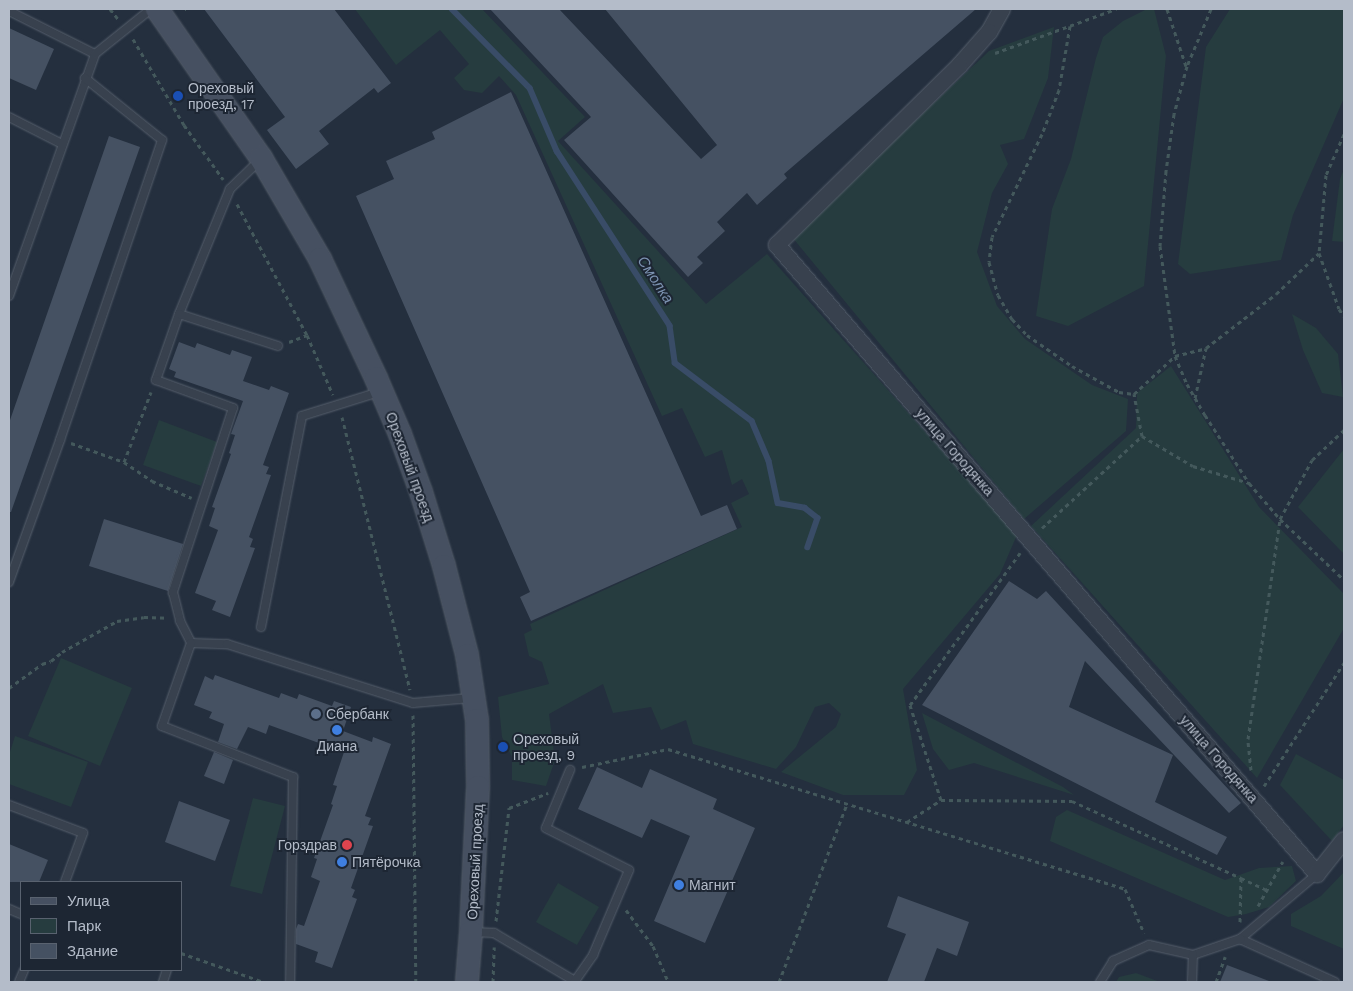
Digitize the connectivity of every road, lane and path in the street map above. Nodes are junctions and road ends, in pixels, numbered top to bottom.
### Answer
1 (110, 9) edge
2 (151, 9) edge
3 (157, 9) edge
4 (1002, 9) edge
5 (1116, 9) edge
6 (1167, 9) edge
7 (1211, 9) edge
8 (9, 10) edge
9 (1070, 26) junction
10 (125, 27) junction
11 (95, 54) junction
12 (959, 66) junction
13 (1187, 66) junction
14 (86, 78) junction
15 (9, 117) edge
16 (1344, 134) edge
17 (62, 144) junction
18 (261, 158) junction
19 (230, 189) junction
20 (1319, 253) junction
21 (9, 296) edge
22 (179, 314) junction
23 (1344, 316) edge
24 (307, 335) junction
25 (278, 346) joint
26 (1206, 348) junction
27 (1175, 356) junction
28 (156, 380) junction
29 (381, 391) junction
30 (1134, 394) junction
31 (1195, 398) junction
32 (338, 405) junction
33 (1344, 430) edge
34 (1142, 436) junction
35 (60, 440) junction
36 (124, 462) junction
37 (1249, 483) junction
38 (203, 503) junction
39 (1280, 519) junction
40 (1030, 539) junction
41 (1344, 580) edge
42 (9, 582) edge
43 (180, 622) junction
44 (261, 627) dead end
45 (191, 643) junction
46 (1344, 663) edge
47 (9, 688) edge
48 (474, 698) junction
49 (413, 703) junction
50 (570, 770) joint
51 (561, 792) junction
52 (941, 800) junction
53 (1254, 801) junction
54 (847, 804) junction
55 (9, 805) edge
56 (906, 822) junction
57 (1344, 840) edge
58 (1292, 845) junction
59 (1317, 874) junction
60 (1241, 878) junction
61 (65, 881) edge
62 (1267, 890) junction
63 (618, 899) junction
64 (472, 932) junction
65 (494, 933) junction
66 (1240, 939) junction
67 (1231, 942) junction
68 (1149, 945) junction
69 (182, 953) edge
70 (1194, 955) junction
71 (264, 982) edge
72 (290, 982) edge
73 (416, 982) edge
74 (467, 982) edge
75 (494, 982) edge
76 (575, 982) edge
77 (668, 982) edge
78 (779, 982) edge
79 (1100, 982) edge
80 (1192, 982) edge
81 (1216, 982) edge
82 (1335, 982) edge

1 - 10 path
2 - 10 lane
3 - 18 street, Ореховый проезд
4 - 12 street, улица Городянка
5 - 9 path
6 - 13 path
7 - 13 path
8 - 11 lane
9 - 12 path
9 - 30 path
10 - 11 lane
10 - 19 path
11 - 14 lane
12 - 40 street, улица Городянка
13 - 27 path
14 - 17 lane
14 - 35 lane
15 - 17 lane
16 - 20 path
17 - 21 lane
18 - 19 lane
18 - 29 street, Ореховый проезд
19 - 22 lane
19 - 24 path
20 - 23 path
20 - 26 path
22 - 25 lane
22 - 28 lane
24 - 25 path
24 - 32 path
26 - 27 path
26 - 31 path
27 - 30 path
27 - 31 path
28 - 36 path
28 - 38 lane
29 - 32 lane
29 - 48 street, Ореховый проезд
30 - 34 path
31 - 37 path
32 - 44 lane
32 - 49 path
33 - 39 path
34 - 37 path
34 - 40 path
35 - 36 path
35 - 42 lane
36 - 38 path
37 - 39 path
38 - 43 lane
39 - 41 path
39 - 53 path
40 - 52 path
40 - 53 street, улица Городянка
43 - 45 lane
43 - 47 path
45 - 49 lane
45 - 72 lane
46 - 53 path
48 - 49 lane
48 - 64 street, Ореховый проезд
49 - 73 path
50 - 51 lane
50 - 54 path
51 - 63 lane
51 - 65 path
52 - 56 path
52 - 60 path
53 - 58 street, улица Городянка
54 - 56 path
54 - 78 path
55 - 61 lane
56 - 68 path
57 - 59 street
58 - 59 street, улица Городянка
58 - 62 path
59 - 66 lane
60 - 62 path
60 - 66 path
62 - 66 path
63 - 76 lane
63 - 77 path
64 - 65 lane
64 - 74 street, Ореховый проезд
65 - 75 path
65 - 76 lane
66 - 67 lane
66 - 82 lane
67 - 70 lane
67 - 81 path
68 - 70 lane
68 - 79 lane
69 - 71 path
70 - 80 lane

